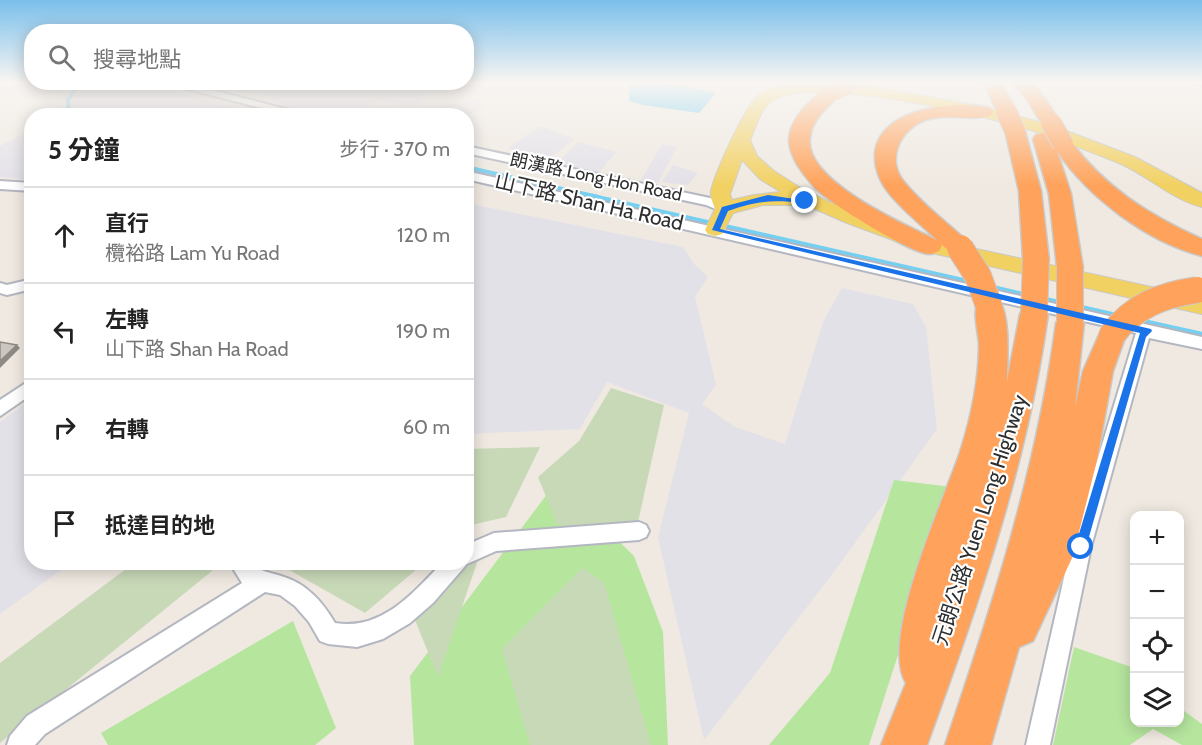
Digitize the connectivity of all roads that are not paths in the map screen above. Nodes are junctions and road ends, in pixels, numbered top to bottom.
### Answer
1 (752, 117) edge
2 (808, 117) edge
3 (923, 117) edge
4 (1000, 117) edge
5 (1024, 117) edge
6 (1030, 117) edge
7 (1034, 117) edge
8 (1035, 128) junction
9 (742, 141) junction
10 (474, 151) edge
11 (474, 176) edge
12 (0, 185) edge
13 (24, 186) edge
14 (1202, 201) edge
15 (827, 208) junction
16 (720, 220) junction
17 (930, 246) junction
18 (1202, 248) edge
19 (24, 286) edge
20 (0, 288) edge
21 (1200, 295) edge
22 (1147, 331) junction
23 (1202, 343) edge
24 (24, 391) edge
25 (0, 409) edge
26 (639, 531) dead end
27 (474, 551) edge
28 (243, 570) edge
29 (450, 570) edge
30 (261, 583) junction
31 (983, 697) junction
32 (910, 730) edge
33 (19, 745) edge
34 (969, 745) edge
35 (1038, 745) edge

1 - 9 main road
2 - 17 highway
3 - 32 highway, bridge
4 - 14 main road
5 - 8 highway, 元朗公路 Yuen Long Highway
6 - 8 highway, 元朗公路 Yuen Long Highway
7 - 8 highway
8 - 18 highway
8 - 31 highway, 元朗公路 Yuen Long Highway, bridge
8 - 32 highway, 元朗公路 Yuen Long Highway, bridge
9 - 15 main road
9 - 16 main road
10 - 16 street, 朗漢路 Long Hon Road
11 - 16 street, 山下路 Shan Ha Road
12 - 13 street
15 - 16 main road
15 - 17 main road
16 - 22 street, 山下路 Shan Ha Road
17 - 21 main road
19 - 20 street
21 - 31 highway, bridge
22 - 23 street, 山下路 Shan Ha Road
22 - 35 street
24 - 25 street
26 - 27 street
28 - 30 street
29 - 30 street
30 - 33 street
31 - 34 highway, 元朗公路 Yuen Long Highway

